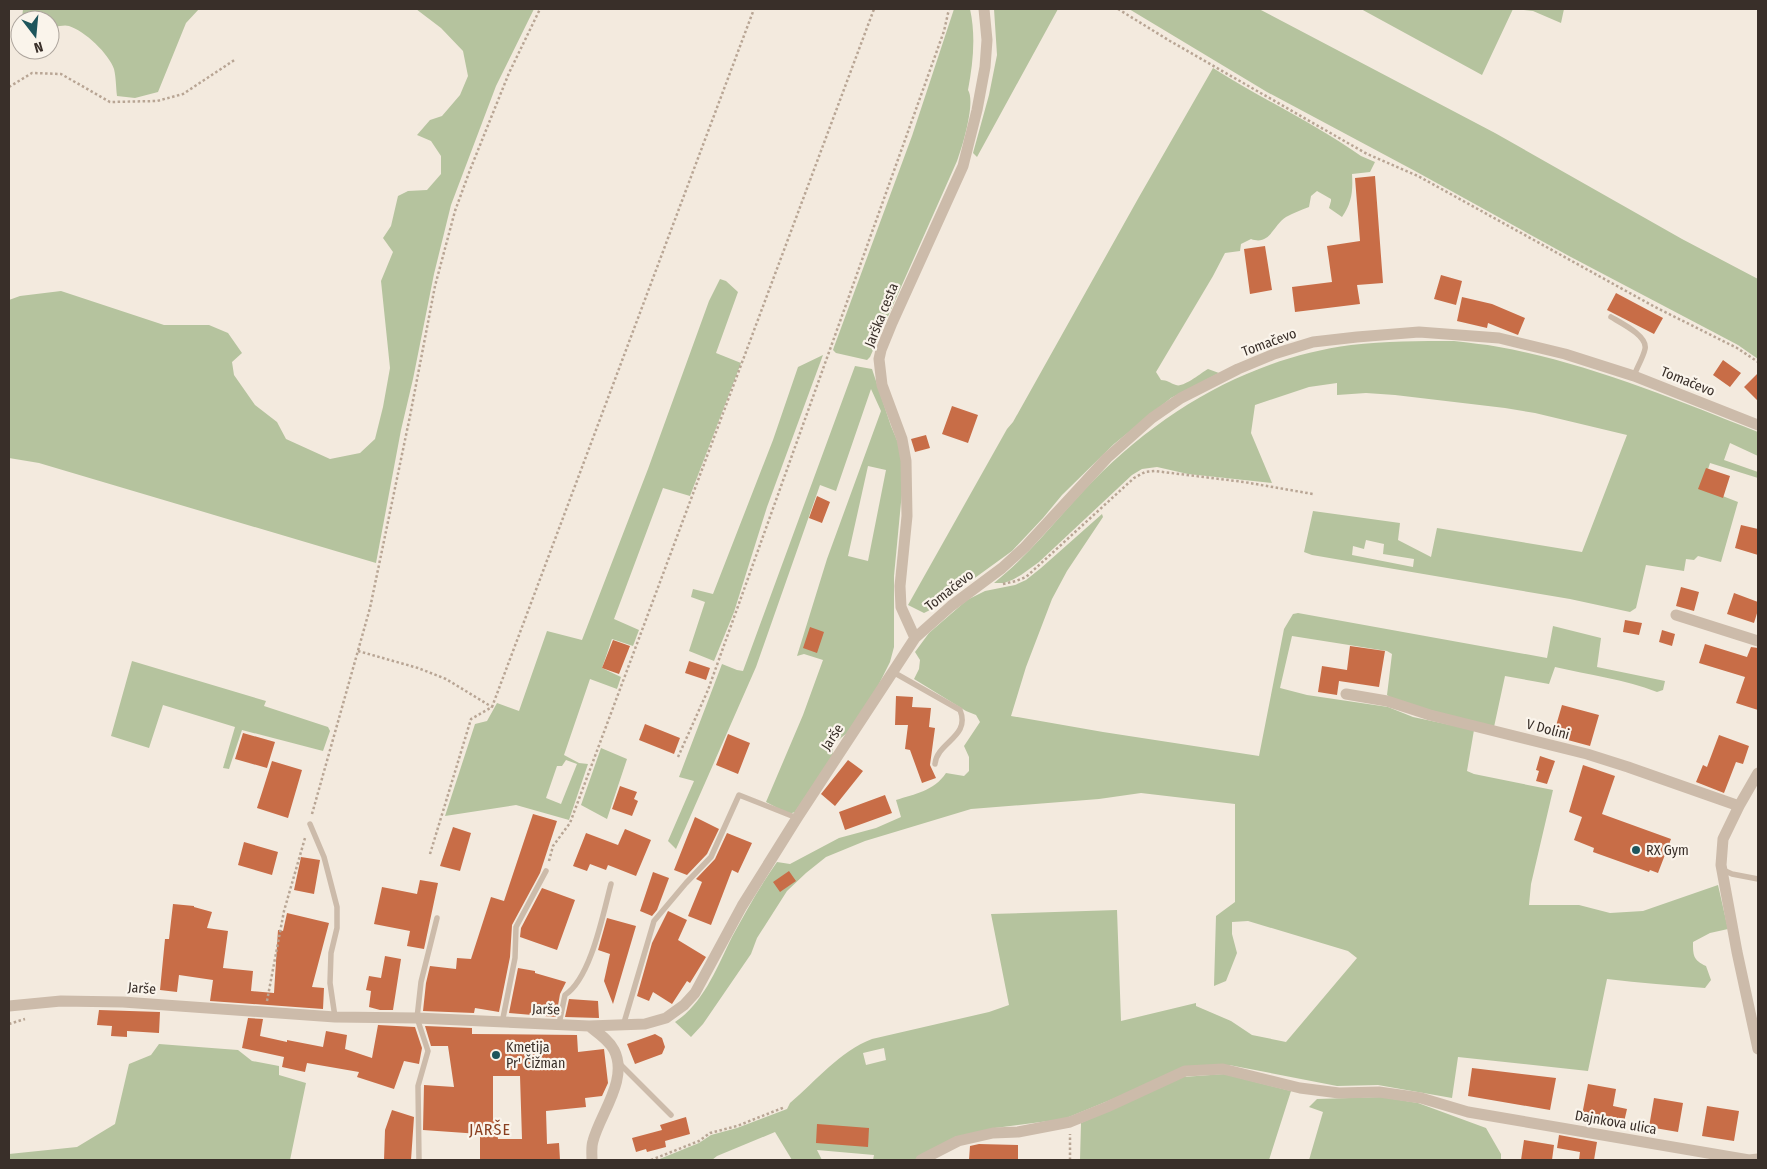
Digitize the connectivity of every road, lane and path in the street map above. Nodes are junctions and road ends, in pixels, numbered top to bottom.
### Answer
1 (540, 9) edge
2 (754, 9) edge
3 (874, 9) edge
4 (950, 9) edge
5 (984, 9) edge
6 (1118, 9) edge
7 (236, 59) dead end
8 (9, 88) edge
9 (1611, 317) dead end
10 (1758, 362) edge
11 (1634, 376) junction
12 (1758, 425) edge
13 (1313, 494) dead end
14 (979, 585) junction
15 (1676, 615) dead end
16 (915, 638) junction
17 (1758, 641) edge
18 (358, 650) junction
19 (893, 672) junction
20 (1346, 694) dead end
21 (492, 708) junction
22 (678, 758) dead end
23 (935, 764) dead end
24 (1758, 773) edge
25 (1739, 806) junction
26 (797, 818) junction
27 (310, 824) junction
28 (430, 854) dead end
29 (1721, 869) junction
30 (546, 871) joint
31 (1758, 879) edge
32 (611, 884) dead end
33 (437, 918) dead end
34 (9, 1006) edge
35 (264, 1012) junction
36 (334, 1018) junction
37 (417, 1018) junction
38 (502, 1023) junction
39 (559, 1024) junction
40 (589, 1026) junction
41 (624, 1026) junction
42 (1758, 1049) edge
43 (618, 1062) junction
44 (784, 1107) dead end
45 (672, 1115) dead end
46 (1070, 1122) junction
47 (1758, 1159) edge
48 (419, 1160) edge
49 (592, 1160) edge
50 (651, 1160) edge
51 (921, 1160) edge
52 (1070, 1160) edge

1 - 18 path
2 - 21 path
3 - 30 path
4 - 22 path
5 - 16 street, Jarška cesta
6 - 10 path
7 - 8 path
9 - 11 lane
11 - 12 street, Tomačevo
11 - 14 street, Tomačevo
13 - 14 path
14 - 16 street, Tomačevo
15 - 17 street
16 - 19 street, Tomačevo
18 - 21 path
18 - 27 path
19 - 23 lane
19 - 26 street, Jarše
20 - 25 street, V Dolini
21 - 28 path
24 - 25 street
25 - 29 street
26 - 41 street, Jarše
26 - 41 lane
27 - 35 path
27 - 36 lane
29 - 31 lane
29 - 42 street
30 - 38 lane
32 - 39 lane
33 - 37 lane
34 - 35 street, Jarše
35 - 36 street, Jarše
36 - 37 street, Jarše
37 - 38 street, Jarše
37 - 48 lane
38 - 39 street, Jarše
39 - 40 street, Jarše
40 - 41 street, Jarše
40 - 43 street
43 - 45 lane
43 - 49 street
44 - 50 path
46 - 47 street, Dajnkova ulica
46 - 51 street, Dajnkova ulica
46 - 52 path

